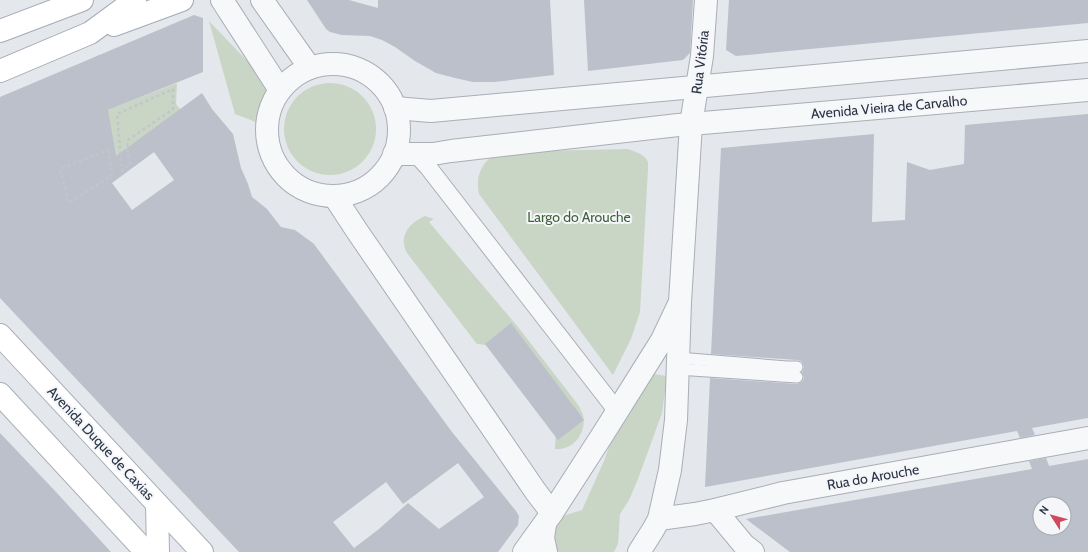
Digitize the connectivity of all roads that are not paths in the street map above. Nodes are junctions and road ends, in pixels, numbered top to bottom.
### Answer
1 (82, 0) edge
2 (135, 0) edge
3 (182, 0) edge
4 (222, 0) edge
5 (262, 0) edge
6 (706, 0) edge
7 (0, 31) edge
8 (90, 33) junction
9 (1088, 51) edge
10 (310, 68) junction
11 (0, 71) edge
12 (698, 87) junction
13 (280, 90) junction
14 (1088, 90) edge
15 (395, 108) junction
16 (691, 124) junction
17 (394, 154) junction
18 (417, 155) junction
19 (334, 196) junction
20 (680, 302) junction
21 (0, 335) edge
22 (678, 364) junction
23 (797, 372) dead end
24 (0, 394) edge
25 (617, 411) junction
26 (1088, 438) edge
27 (158, 504) junction
28 (715, 510) junction
29 (548, 518) junction
30 (659, 519) junction
31 (146, 552) edge
32 (158, 552) edge
33 (202, 552) edge
34 (524, 552) edge
35 (546, 552) edge
36 (640, 552) edge
37 (753, 552) edge

1 - 7 main road
2 - 8 main road
3 - 8 main road
4 - 13 street
5 - 10 street
6 - 12 street, Rua Vitória
8 - 11 main road
9 - 12 street
10 - 13 street
10 - 15 street
12 - 15 street
12 - 16 street, Rua Vitória
13 - 19 street
14 - 16 street, Avenida Vieira de Carvalho
15 - 17 street
16 - 18 street
16 - 20 street
17 - 18 street
17 - 19 street
18 - 25 street
19 - 29 street
20 - 22 street
20 - 25 street
21 - 27 main road, Avenida Duque de Caxias
22 - 23 lane
22 - 30 street
24 - 31 main road
25 - 29 street
26 - 28 street, Rua do Arouche
27 - 32 main road
27 - 33 main road, Avenida Duque de Caxias
28 - 30 street, Rua do Arouche
28 - 37 street
29 - 34 street
29 - 35 street
30 - 36 street

